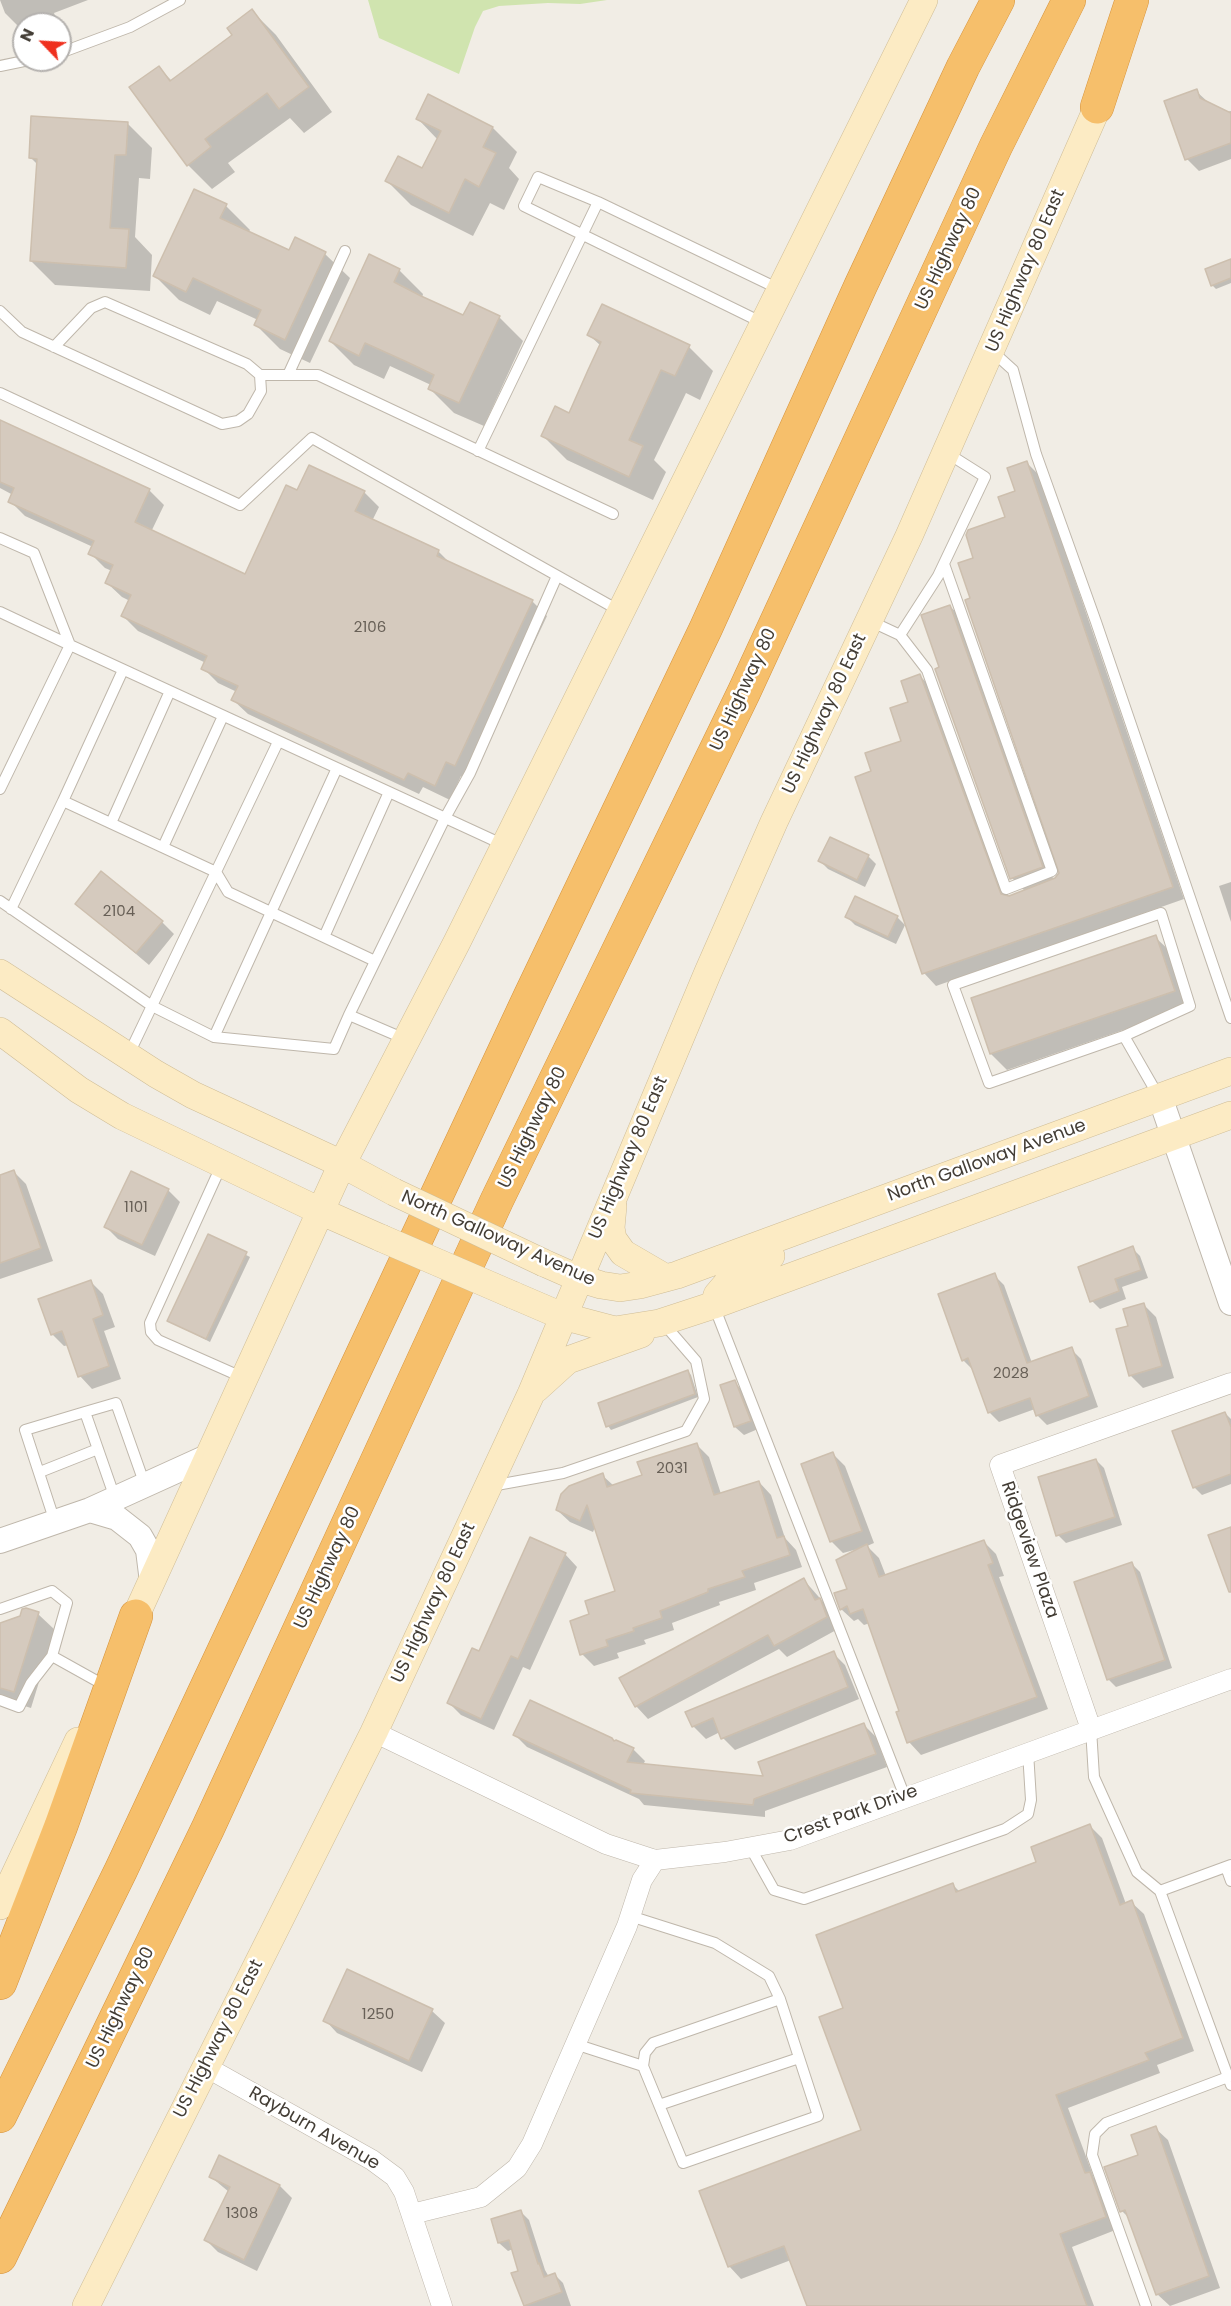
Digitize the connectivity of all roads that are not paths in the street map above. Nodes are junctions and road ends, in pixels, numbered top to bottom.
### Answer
1 (180, 0) edge
2 (924, 0) edge
3 (998, 0) edge
4 (1069, 0) edge
5 (1132, 0) edge
6 (1150, 0) edge
7 (72, 49) edge
8 (1097, 107) junction
9 (598, 202) junction
10 (583, 234) junction
11 (345, 251) dead end
12 (780, 289) junction
13 (0, 311) edge
14 (763, 323) junction
15 (54, 347) junction
16 (992, 351) junction
17 (260, 375) junction
18 (288, 375) junction
19 (0, 393) edge
20 (478, 452) junction
21 (947, 452) junction
22 (613, 514) dead end
23 (0, 538) edge
24 (944, 564) junction
25 (557, 576) junction
26 (621, 611) junction
27 (0, 612) edge
28 (870, 620) junction
29 (900, 634) junction
30 (70, 645) junction
31 (123, 669) junction
32 (170, 692) junction
33 (223, 716) junction
34 (278, 742) junction
35 (337, 768) junction
36 (0, 789) edge
37 (389, 792) junction
38 (63, 801) junction
39 (445, 818) junction
40 (111, 823) junction
41 (504, 845) junction
42 (163, 847) junction
43 (216, 872) junction
44 (0, 901) edge
45 (11, 909) junction
46 (272, 913) junction
47 (324, 937) junction
48 (375, 961) junction
49 (0, 973) edge
50 (152, 1006) junction
51 (349, 1015) junction
52 (1231, 1018) edge
53 (0, 1030) edge
54 (1124, 1036) junction
55 (214, 1037) junction
56 (408, 1040) junction
57 (128, 1057) junction
58 (1231, 1071) edge
59 (1160, 1097) junction
60 (1231, 1115) edge
61 (1173, 1136) junction
62 (222, 1164) junction
63 (342, 1164) junction
64 (615, 1191) junction
65 (868, 1205) junction
66 (320, 1211) junction
67 (578, 1278) junction
68 (666, 1278) junction
69 (1231, 1303) edge
70 (714, 1305) junction
71 (562, 1316) junction
72 (675, 1320) junction
73 (244, 1378) junction
74 (1231, 1383) edge
75 (531, 1394) junction
76 (85, 1412) junction
77 (98, 1449) junction
78 (208, 1456) junction
79 (40, 1473) junction
80 (145, 1485) junction
81 (488, 1486) junction
82 (115, 1498) junction
83 (90, 1510) junction
84 (56, 1522) junction
85 (0, 1541) edge
86 (152, 1582) junction
87 (0, 1609) edge
88 (136, 1616) junction
89 (52, 1656) junction
90 (1231, 1679) edge
91 (104, 1684) junction
92 (0, 1700) edge
93 (1091, 1729) junction
94 (374, 1732) junction
95 (1028, 1752) junction
96 (905, 1797) junction
97 (750, 1847) junction
98 (655, 1860) junction
99 (1228, 1866) edge
100 (1231, 1881) edge
101 (1160, 1891) junction
102 (0, 1906) edge
103 (630, 1916) junction
104 (0, 1983) edge
105 (780, 1999) junction
106 (575, 2044) junction
107 (799, 2058) junction
108 (643, 2066) junction
109 (206, 2067) junction
110 (1229, 2081) edge
111 (659, 2105) junction
112 (0, 2116) edge
113 (412, 2214) junction
114 (0, 2257) edge
115 (86, 2306) edge
116 (442, 2306) edge
117 (1146, 2306) edge

1 - 7 lane
2 - 12 main road
3 - 112 highway
4 - 114 highway, US Highway 80
5 - 8 highway
6 - 8 main road, US Highway 80 East
8 - 16 main road, US Highway 80 East
9 - 10 lane
9 - 10 lane
9 - 12 lane
10 - 14 lane
10 - 20 lane
11 - 18 lane
12 - 14 main road
13 - 15 lane
14 - 26 main road
15 - 17 lane
15 - 17 lane
16 - 21 main road, US Highway 80 East
16 - 52 lane
17 - 18 lane
18 - 20 lane
19 - 25 lane
20 - 22 lane
21 - 24 lane
21 - 28 main road, US Highway 80 East
23 - 30 lane
24 - 29 lane
24 - 29 lane
25 - 26 lane
25 - 39 lane
26 - 41 main road
27 - 30 lane
28 - 29 lane
28 - 64 main road, US Highway 80 East
30 - 31 lane
30 - 36 lane
31 - 32 lane
31 - 38 lane
32 - 33 lane
32 - 40 lane
33 - 34 lane
33 - 42 lane
34 - 35 lane
34 - 43 lane
35 - 37 lane
35 - 46 lane
37 - 39 lane
37 - 47 lane
38 - 40 lane
38 - 45 lane
39 - 41 lane
39 - 48 lane
40 - 42 lane
41 - 56 main road
42 - 43 lane
43 - 46 lane
43 - 50 lane
44 - 45 lane
45 - 50 lane
46 - 47 lane
46 - 55 lane
47 - 48 lane
48 - 51 lane
49 - 57 main road, North Galloway Avenue
50 - 55 lane
50 - 57 lane
51 - 55 lane
51 - 56 lane
53 - 62 main road
54 - 54 lane
54 - 59 lane
56 - 63 main road
57 - 63 main road, North Galloway Avenue
58 - 59 main road, North Galloway Avenue
59 - 61 street
59 - 65 main road, North Galloway Avenue
60 - 61 main road
61 - 69 street
61 - 70 main road
62 - 66 main road
62 - 73 lane
63 - 66 main road
63 - 67 main road, North Galloway Avenue, bridge
64 - 67 main road, US Highway 80 East
64 - 68 main road
65 - 68 main road, North Galloway Avenue
65 - 70 main road
66 - 71 main road, bridge
66 - 73 main road
67 - 68 main road, North Galloway Avenue
67 - 71 main road, US Highway 80 East
70 - 72 main road
70 - 96 lane
71 - 72 main road
71 - 75 main road, US Highway 80 East
72 - 75 main road
72 - 81 lane
73 - 78 main road
74 - 93 street, Ridgeview Plaza
75 - 81 main road, US Highway 80 East
76 - 77 lane
76 - 79 lane
76 - 80 lane
77 - 79 lane
77 - 82 lane
78 - 80 street
78 - 86 main road
79 - 84 lane
80 - 82 street
81 - 94 main road, US Highway 80 East
82 - 83 street
83 - 84 street
83 - 86 street
84 - 85 street
86 - 88 main road
87 - 89 lane
88 - 91 main road
88 - 104 highway
89 - 91 lane
89 - 92 lane
90 - 93 street, Crest Park Drive
91 - 102 main road
93 - 95 street, Crest Park Drive
93 - 101 lane
94 - 98 street, Crest Park Drive
94 - 109 main road, US Highway 80 East
95 - 96 street, Crest Park Drive
95 - 97 lane
96 - 97 street, Crest Park Drive
97 - 98 street, Crest Park Drive
98 - 103 street
99 - 100 lane
99 - 101 lane
101 - 110 lane
103 - 105 lane
103 - 106 street
105 - 107 lane
105 - 108 lane
106 - 108 lane
106 - 113 street
107 - 111 lane
107 - 111 lane
108 - 111 lane
109 - 113 street, Rayburn Avenue
109 - 115 main road, US Highway 80 East
110 - 117 lane
113 - 116 street, Rayburn Avenue

